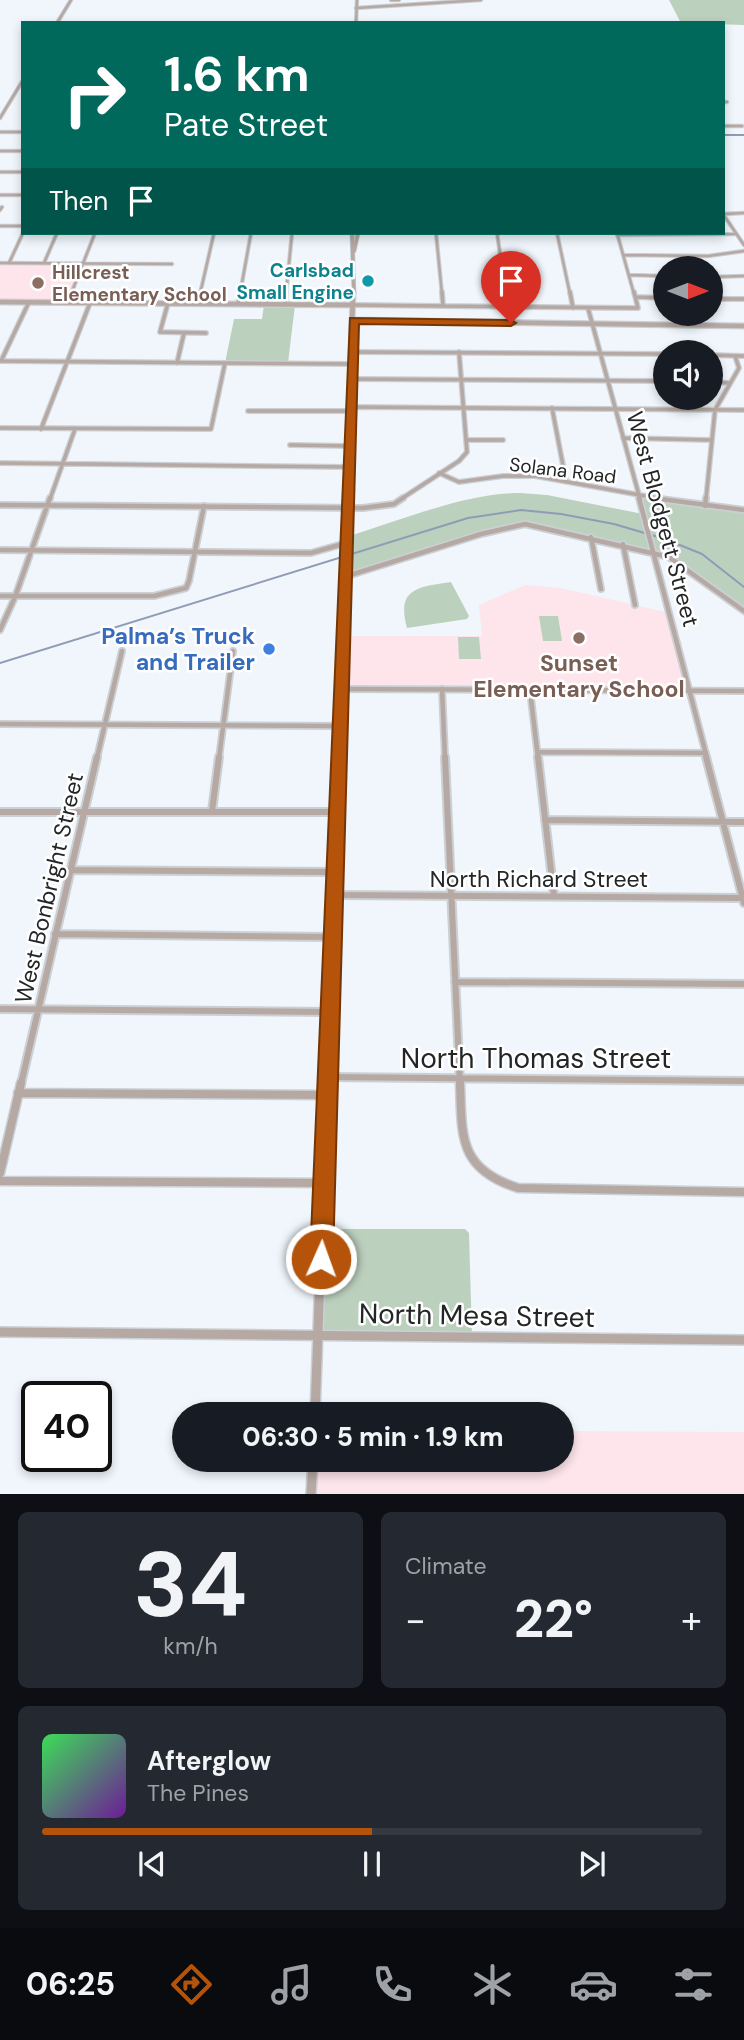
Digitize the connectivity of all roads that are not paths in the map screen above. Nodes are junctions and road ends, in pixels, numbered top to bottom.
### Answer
1 (71, 0) edge
2 (357, 0) edge
3 (391, 0) edge
4 (399, 0) edge
5 (456, 0) edge
6 (481, 0) edge
7 (460, 3) junction
8 (356, 8) junction
9 (58, 21) edge
10 (356, 21) edge
11 (21, 82) edge
12 (0, 117) edge
13 (725, 126) edge
14 (742, 126) dead end
15 (0, 132) edge
16 (21, 132) edge
17 (0, 151) edge
18 (21, 151) edge
19 (0, 172) edge
20 (21, 172) edge
21 (0, 195) edge
22 (21, 195) edge
23 (725, 213) edge
24 (744, 213) edge
25 (725, 216) edge
26 (0, 226) edge
27 (21, 226) edge
28 (725, 234) edge
29 (735, 234) junction
30 (22, 235) edge
31 (56, 235) edge
32 (94, 235) edge
33 (214, 235) edge
34 (251, 235) edge
35 (292, 235) edge
36 (352, 235) edge
37 (358, 235) edge
38 (436, 235) edge
39 (498, 235) edge
40 (557, 235) edge
41 (617, 235) edge
42 (744, 244) edge
43 (744, 250) edge
44 (354, 251) junction
45 (623, 255) junction
46 (0, 263) edge
47 (9, 263) junction
48 (44, 263) junction
49 (83, 264) junction
50 (172, 264) dead end
51 (629, 275) junction
52 (653, 276) edge
53 (744, 276) edge
54 (723, 277) edge
55 (636, 298) junction
56 (653, 298) edge
57 (723, 299) edge
58 (744, 299) edge
59 (0, 302) edge
60 (29, 302) junction
61 (68, 302) junction
62 (90, 303) junction
63 (168, 303) junction
64 (198, 304) junction
65 (239, 304) junction
66 (354, 304) junction
67 (285, 305) junction
68 (443, 306) junction
69 (508, 307) junction
70 (573, 308) junction
71 (588, 308) junction
72 (354, 320) junction
73 (593, 324) junction
74 (744, 326) edge
75 (184, 333) junction
76 (206, 333) dead end
77 (352, 352) junction
78 (459, 352) junction
79 (600, 354) junction
80 (653, 355) edge
81 (723, 356) edge
82 (735, 356) junction
83 (744, 356) edge
84 (0, 361) edge
85 (67, 361) junction
86 (177, 363) junction
87 (225, 363) junction
88 (352, 364) junction
89 (462, 378) junction
90 (351, 379) junction
91 (607, 380) junction
92 (653, 381) edge
93 (723, 383) edge
94 (729, 383) junction
95 (723, 395) edge
96 (464, 407) junction
97 (552, 408) junction
98 (615, 408) junction
99 (350, 409) junction
100 (653, 409) edge
101 (715, 410) edge
102 (723, 410) edge
103 (744, 410) edge
104 (248, 411) dead end
105 (0, 428) edge
106 (41, 429) junction
107 (75, 429) junction
108 (623, 438) junction
109 (468, 440) junction
110 (503, 440) dead end
111 (711, 440) junction
112 (290, 446) dead end
113 (349, 446) junction
114 (0, 463) edge
115 (63, 464) junction
116 (349, 467) junction
117 (439, 473) junction
118 (566, 481) junction
119 (639, 495) junction
120 (0, 505) edge
121 (47, 505) junction
122 (204, 506) junction
123 (705, 506) junction
124 (348, 508) junction
125 (744, 510) edge
126 (592, 537) junction
127 (346, 543) junction
128 (622, 544) junction
129 (0, 550) edge
130 (31, 551) junction
131 (654, 551) junction
132 (195, 552) junction
133 (344, 577) junction
134 (601, 589) dead end
135 (0, 596) edge
136 (15, 597) junction
137 (635, 605) dead end
138 (744, 611) edge
139 (0, 630) edge
140 (122, 651) dead end
141 (233, 651) dead end
142 (340, 689) junction
143 (442, 689) junction
144 (530, 690) junction
145 (690, 691) junction
146 (744, 691) edge
147 (0, 724) edge
148 (105, 725) junction
149 (222, 726) junction
150 (339, 726) junction
151 (537, 752) junction
152 (706, 752) junction
153 (0, 811) edge
154 (84, 811) junction
155 (212, 811) junction
156 (337, 812) junction
157 (545, 820) junction
158 (724, 821) junction
159 (744, 822) edge
160 (70, 870) junction
161 (335, 872) junction
162 (334, 895) junction
163 (451, 896) junction
164 (554, 896) junction
165 (744, 899) edge
166 (55, 934) junction
167 (332, 937) junction
168 (454, 982) junction
169 (744, 984) edge
170 (0, 1009) edge
171 (38, 1009) junction
172 (330, 1012) junction
173 (328, 1077) junction
174 (459, 1079) junction
175 (744, 1081) edge
176 (18, 1093) junction
177 (327, 1095) junction
178 (0, 1173) edge
179 (0, 1181) edge
180 (324, 1183) junction
181 (744, 1192) edge
182 (0, 1332) edge
183 (318, 1336) junction
184 (744, 1340) edge
185 (315, 1402) edge
186 (312, 1472) edge
187 (311, 1494) edge

1 - 9 street
2 - 8 street
3 - 4 street
5 - 7 street
6 - 7 street
7 - 8 street
8 - 10 street
11 - 12 street
13 - 14 street
15 - 16 street
17 - 18 street
19 - 20 street
21 - 22 street
23 - 24 street
25 - 29 street
26 - 27 street
28 - 29 street
29 - 42 street
30 - 47 street
31 - 48 street
32 - 49 street
33 - 64 street
34 - 65 street
35 - 67 street
36 - 44 street
37 - 44 street
38 - 68 street
39 - 69 street
40 - 70 street
41 - 45 street
43 - 45 street
44 - 66 street
45 - 51 street
46 - 47 street
47 - 48 street
48 - 49 street
49 - 50 street
49 - 61 street
51 - 52 street
51 - 55 street
53 - 54 street
55 - 56 street
55 - 71 street
57 - 58 street
59 - 60 street
60 - 61 street
60 - 84 street
61 - 62 street
62 - 63 street
62 - 85 street
63 - 64 street
63 - 75 street
64 - 65 street
65 - 67 street
66 - 67 street
66 - 68 street
66 - 72 street
68 - 69 street
69 - 70 street
70 - 71 street
71 - 73 street, West Blodgett Street
72 - 73 street
72 - 77 street
73 - 74 street
73 - 79 street, West Blodgett Street
75 - 76 street
75 - 86 street
77 - 78 street
77 - 88 street
78 - 79 street
78 - 89 street
79 - 80 street
79 - 91 street, West Blodgett Street
81 - 82 street
82 - 83 street
82 - 94 street
84 - 85 street
85 - 86 street
85 - 106 street
86 - 87 street
87 - 88 street
87 - 107 street
88 - 90 street
89 - 90 street
89 - 91 street
89 - 96 street
90 - 99 street
91 - 92 street
91 - 98 street, West Blodgett Street
93 - 94 street
94 - 95 street
96 - 97 street
96 - 99 street
96 - 109 street
97 - 98 street
97 - 118 street
98 - 100 street
98 - 108 street, West Blodgett Street
99 - 104 street
99 - 113 street
101 - 111 street
102 - 103 street
105 - 106 street
106 - 107 street
107 - 115 street
108 - 111 street
108 - 119 street, West Blodgett Street
109 - 110 street
109 - 117 street
111 - 123 street
112 - 113 street
113 - 116 street
114 - 115 street
115 - 116 street
115 - 121 street
116 - 124 street
117 - 118 street, Solana Road
117 - 124 street
118 - 119 street, Solana Road
119 - 123 street, Solana Road
119 - 131 street, West Blodgett Street
120 - 121 street
121 - 122 street
121 - 130 street
122 - 124 street
122 - 132 street
123 - 125 street, Solana Road
124 - 127 street
126 - 128 street
126 - 133 street
126 - 134 street
127 - 132 street
127 - 133 street
128 - 131 street
128 - 137 street
129 - 130 street
130 - 132 street
130 - 136 street
131 - 138 street
131 - 145 street, West Blodgett Street
132 - 136 street
133 - 142 street
135 - 136 street
136 - 139 street
140 - 148 street, West Bonbright Street
141 - 149 street
142 - 143 street
142 - 150 street
143 - 144 street
143 - 163 street
144 - 145 street
144 - 151 street
145 - 146 street
145 - 152 street, West Blodgett Street
147 - 148 street
148 - 149 street
148 - 154 street, West Bonbright Street
149 - 150 street
149 - 155 street
150 - 156 street
151 - 152 street
151 - 157 street
152 - 158 street, West Blodgett Street
153 - 154 street
154 - 155 street
154 - 160 street, West Bonbright Street
155 - 156 street
156 - 161 street
157 - 158 street
157 - 164 street
158 - 159 street
158 - 165 street, West Blodgett Street
160 - 161 street
160 - 166 street, West Bonbright Street
161 - 162 street
162 - 163 street, North Richard Street
162 - 167 street
163 - 164 street, North Richard Street
163 - 168 street
164 - 165 street, North Richard Street
166 - 167 street
166 - 171 street, West Bonbright Street
167 - 172 street
168 - 169 street
168 - 174 street
170 - 171 street
171 - 172 street
171 - 176 street, West Bonbright Street
172 - 173 street
173 - 174 street, North Thomas Street
173 - 177 street
174 - 175 street, North Thomas Street
174 - 181 street
176 - 177 street
176 - 178 street, West Bonbright Street
177 - 180 street
179 - 180 street
180 - 183 street
182 - 183 street, North Mesa Street
183 - 184 street, North Mesa Street
183 - 185 street
186 - 187 street

